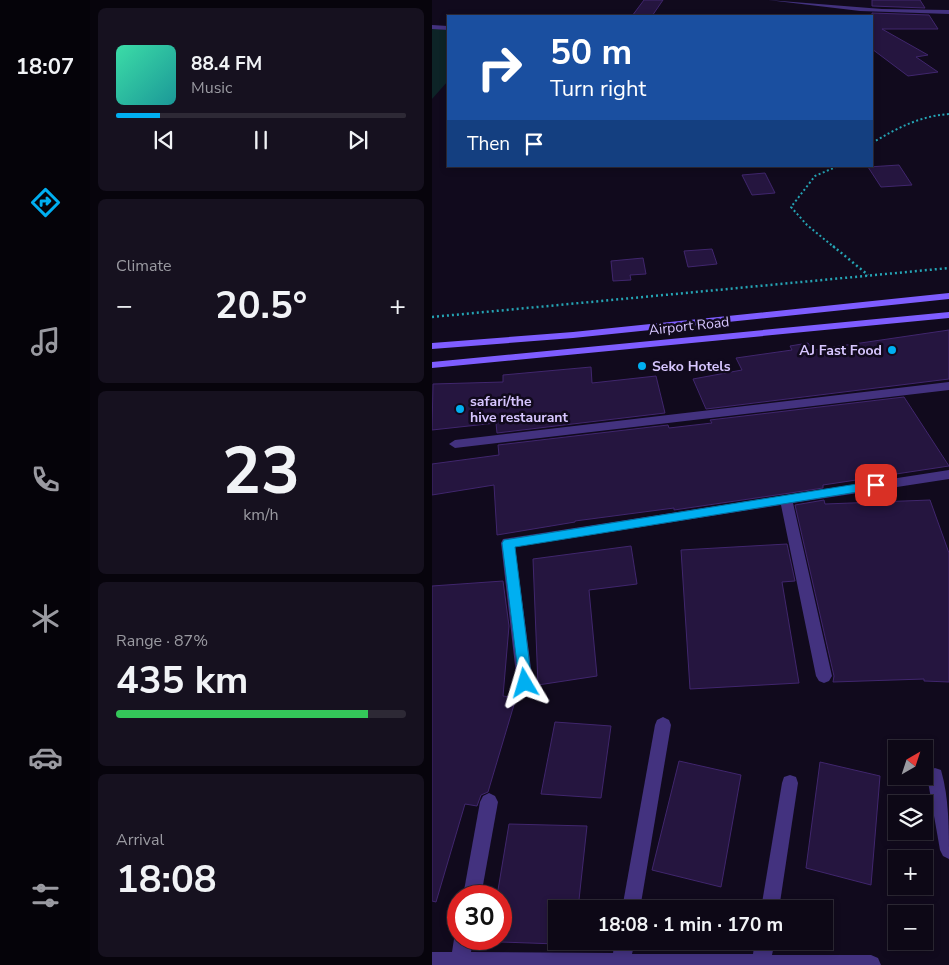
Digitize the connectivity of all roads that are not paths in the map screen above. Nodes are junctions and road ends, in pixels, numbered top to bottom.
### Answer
1 (771, 0) edge
2 (792, 2) edge
3 (821, 7) junction
4 (814, 12) dead end
5 (948, 12) edge
6 (432, 27) edge
7 (447, 28) edge
8 (948, 296) edge
9 (948, 315) edge
10 (432, 346) edge
11 (432, 365) edge
12 (948, 387) edge
13 (455, 444) dead end
14 (948, 474) edge
15 (786, 499) junction
16 (824, 676) dead end
17 (525, 683) dead end
18 (663, 725) dead end
19 (935, 776) dead end
20 (790, 784) dead end
21 (489, 802) dead end
22 (948, 850) edge
23 (474, 885) edge
24 (633, 900) edge
25 (771, 900) edge
26 (462, 950) edge
27 (623, 950) edge
28 (763, 950) edge
29 (432, 962) edge
30 (460, 962) junction
31 (621, 963) junction
32 (761, 964) edge
33 (871, 965) edge

1 - 2 street
2 - 3 street
3 - 4 street
3 - 5 street
6 - 7 street
8 - 10 main road, Airport Road
9 - 11 main road, Airport Road
12 - 13 street
14 - 15 street
15 - 16 street
15 - 17 street
18 - 24 street
19 - 22 street
20 - 25 street
21 - 23 street
26 - 30 street
27 - 31 street
28 - 32 street
29 - 30 street
30 - 31 street
31 - 32 street
32 - 33 street

